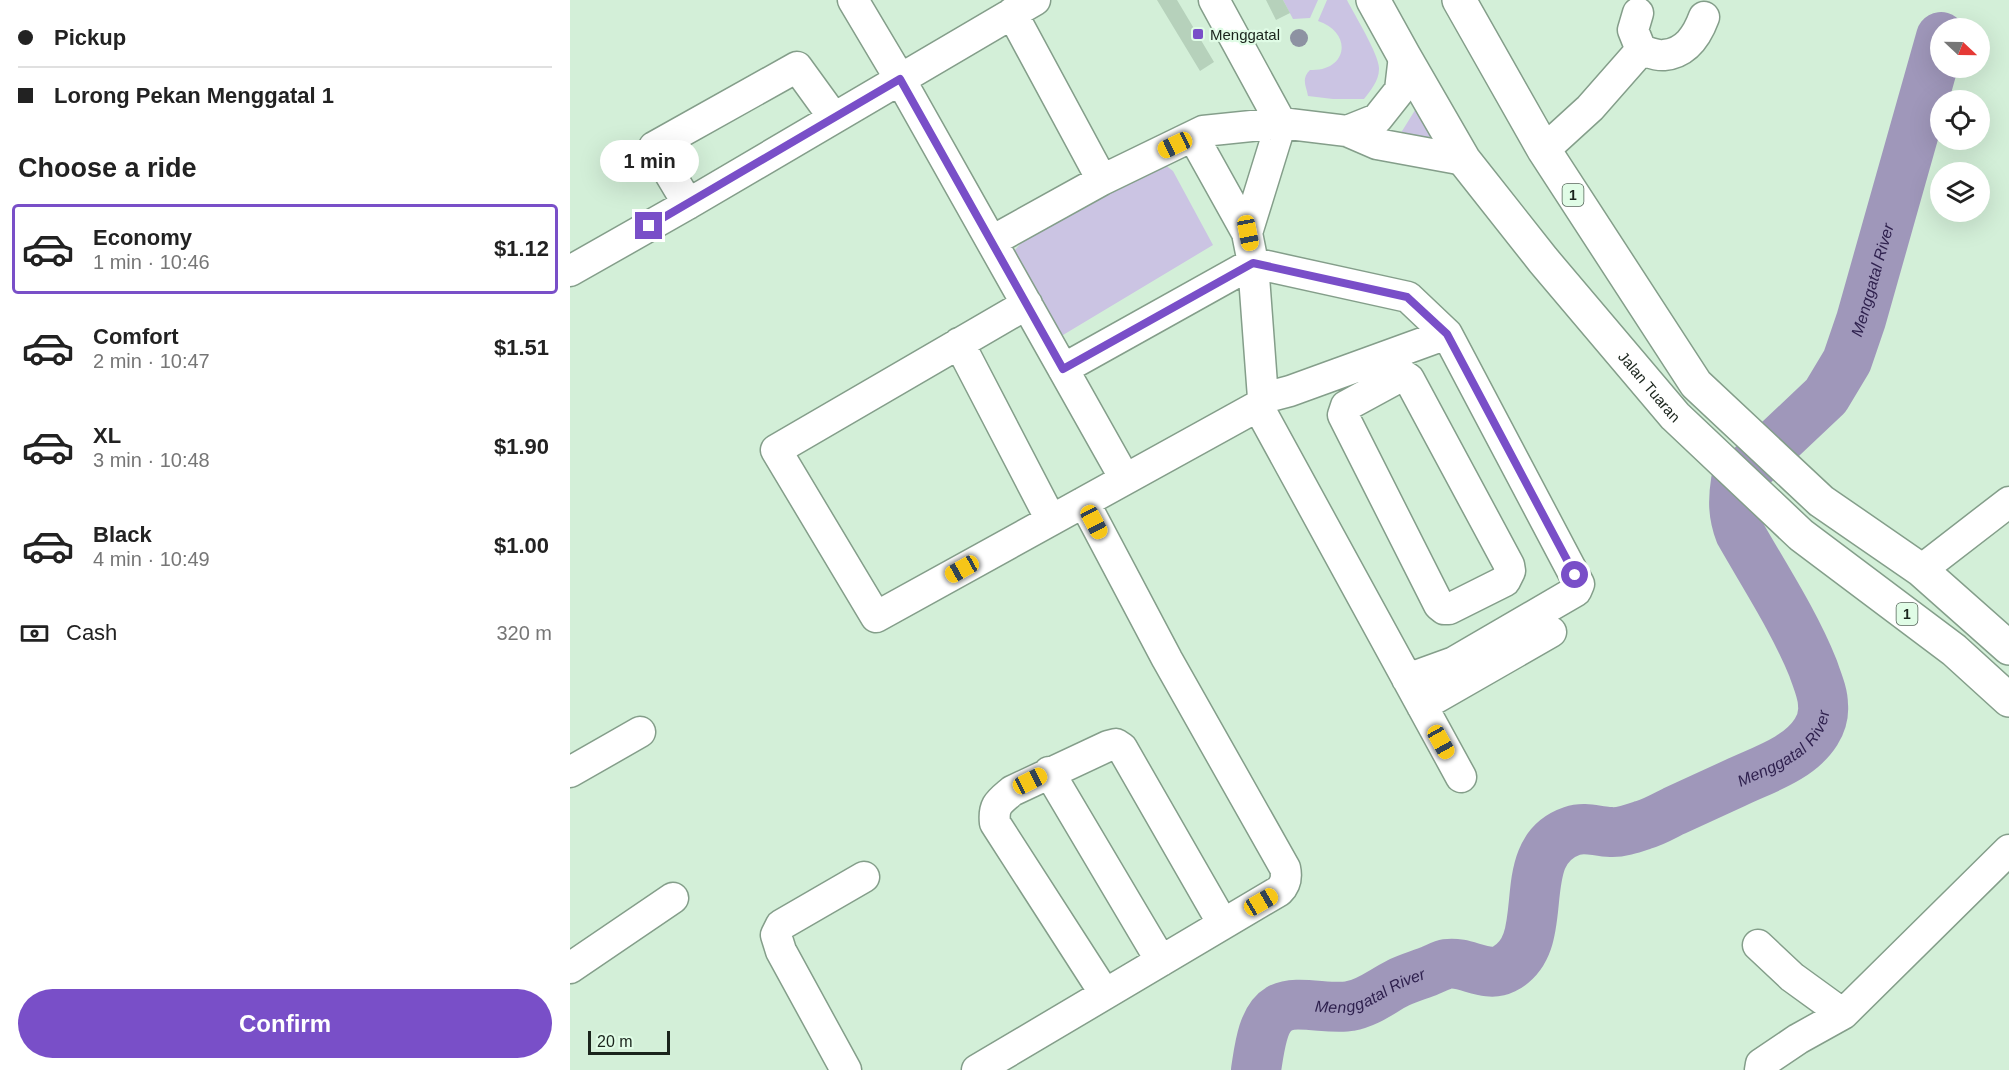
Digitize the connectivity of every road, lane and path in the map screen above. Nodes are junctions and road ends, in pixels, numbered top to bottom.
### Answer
1 (854, 0) edge
2 (1214, 0) edge
3 (1373, 0) edge
4 (1392, 0) edge
5 (1459, 0) edge
6 (1023, 7) edge
7 (1638, 14) dead end
8 (1704, 17) dead end
9 (1641, 50) junction
10 (1404, 56) junction
11 (900, 79) junction
12 (834, 118) junction
13 (1281, 123) junction
14 (1347, 131) junction
15 (1193, 136) junction
16 (1544, 150) junction
17 (1464, 160) junction
18 (1102, 180) junction
19 (688, 204) junction
20 (1248, 233) junction
21 (992, 242) junction
22 (1253, 263) junction
23 (570, 271) edge
24 (1027, 304) junction
25 (1447, 334) junction
26 (959, 344) junction
27 (1063, 369) junction
28 (1367, 378) junction
29 (1261, 402) junction
30 (1125, 479) junction
31 (1084, 502) junction
32 (2009, 502) edge
33 (1051, 520) junction
34 (1921, 570) junction
35 (1551, 632) dead end
36 (2009, 648) edge
37 (1407, 679) junction
38 (2009, 700) edge
39 (1422, 706) junction
40 (640, 732) dead end
41 (570, 772) edge
42 (1049, 772) junction
43 (1461, 777) dead end
44 (2009, 850) edge
45 (864, 877) dead end
46 (673, 898) dead end
47 (1223, 924) junction
48 (1758, 945) dead end
49 (1161, 961) junction
50 (570, 968) edge
51 (1105, 994) junction
52 (1843, 1014) junction
53 (846, 1070) edge
54 (977, 1070) edge
55 (1760, 1070) edge

1 - 11 street
2 - 13 street
3 - 10 main road, Jalan Tuaran / 1
4 - 10 main road
5 - 16 main road, 1
6 - 11 street
6 - 18 street
7 - 9 street
8 - 9 street
9 - 16 street
10 - 14 street
10 - 17 main road, Jalan Tuaran / 1
11 - 12 street
11 - 21 street
12 - 19 street
12 - 19 street
13 - 14 street
13 - 15 street
13 - 20 street
14 - 17 street
15 - 18 street
15 - 20 street
16 - 34 main road, 1
17 - 38 main road, Jalan Tuaran / 1
18 - 21 street
19 - 23 street
20 - 22 street
21 - 24 street
22 - 25 street
22 - 27 street
22 - 29 street
24 - 26 street
24 - 27 street
25 - 28 street
25 - 37 street
26 - 33 street
26 - 33 street
27 - 30 street
28 - 28 street
28 - 29 street
29 - 30 street
29 - 37 street
30 - 31 street
31 - 33 street
31 - 47 street
32 - 34 street
34 - 36 main road, 1
35 - 39 street
37 - 39 street
39 - 43 street
40 - 41 street
42 - 47 street
42 - 49 street
42 - 51 street
44 - 52 street
45 - 53 street
46 - 50 street
47 - 49 street
48 - 52 street
49 - 51 street
51 - 54 street
52 - 55 street

